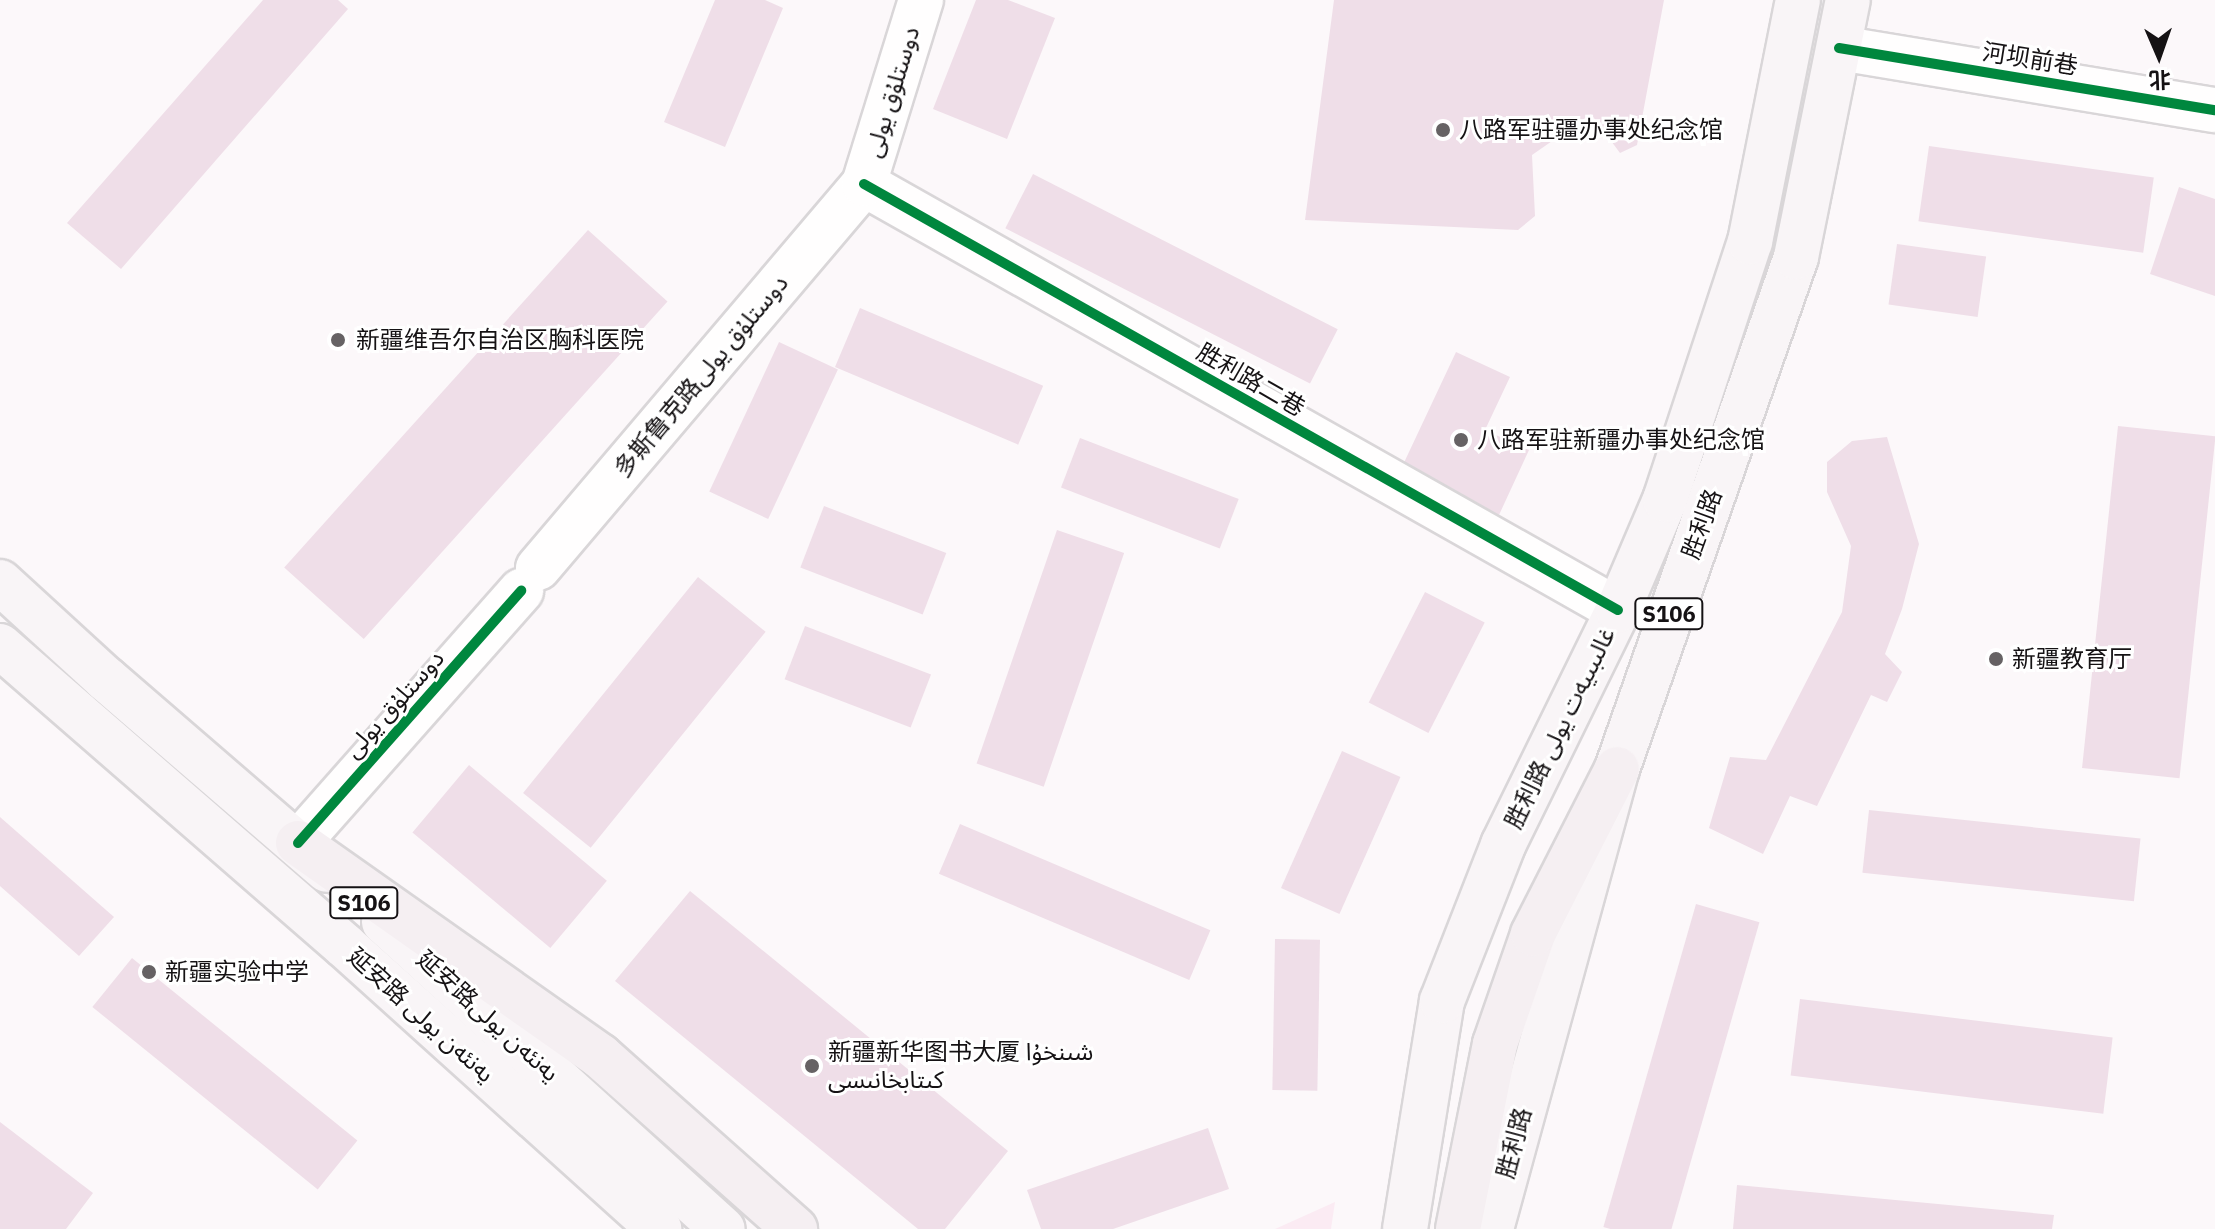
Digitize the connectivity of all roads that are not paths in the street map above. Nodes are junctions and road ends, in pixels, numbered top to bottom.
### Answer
1 (921, 0) edge
2 (1798, 0) edge
3 (1848, 0) edge
4 (1839, 48) junction
5 (2215, 110) edge
6 (864, 184) junction
7 (530, 580) joint
8 (0, 582) edge
9 (1618, 610) junction
10 (0, 646) edge
11 (1617, 769) junction
12 (298, 843) junction
13 (659, 1229) edge
14 (723, 1229) edge
15 (795, 1229) edge
16 (1405, 1229) edge
17 (1458, 1229) edge
18 (1491, 1229) edge

1 - 6 street, دوستلۇق يولى
2 - 9 main road, 胜利路 غالىبىيەت يولى / S106
3 - 4 main road, 胜利路 / S106
4 - 5 street, 河坝前巷
4 - 11 main road, 胜利路 / S106
6 - 7 street, 多斯鲁克路دوستلۇق يولى
6 - 9 street, 胜利路二巷
7 - 12 street, دوستلۇق يولى
8 - 12 main road, 延安路يەنئەن يولى / S106
9 - 16 main road, 胜利路 غالىبىيەت يولى / S106
10 - 13 main road, 延安路 يەنئەن يولى / S106
11 - 17 highway
11 - 18 main road, 胜利路 / S106
12 - 14 main road, 延安路يەنئەن يولى / S106
12 - 15 highway

